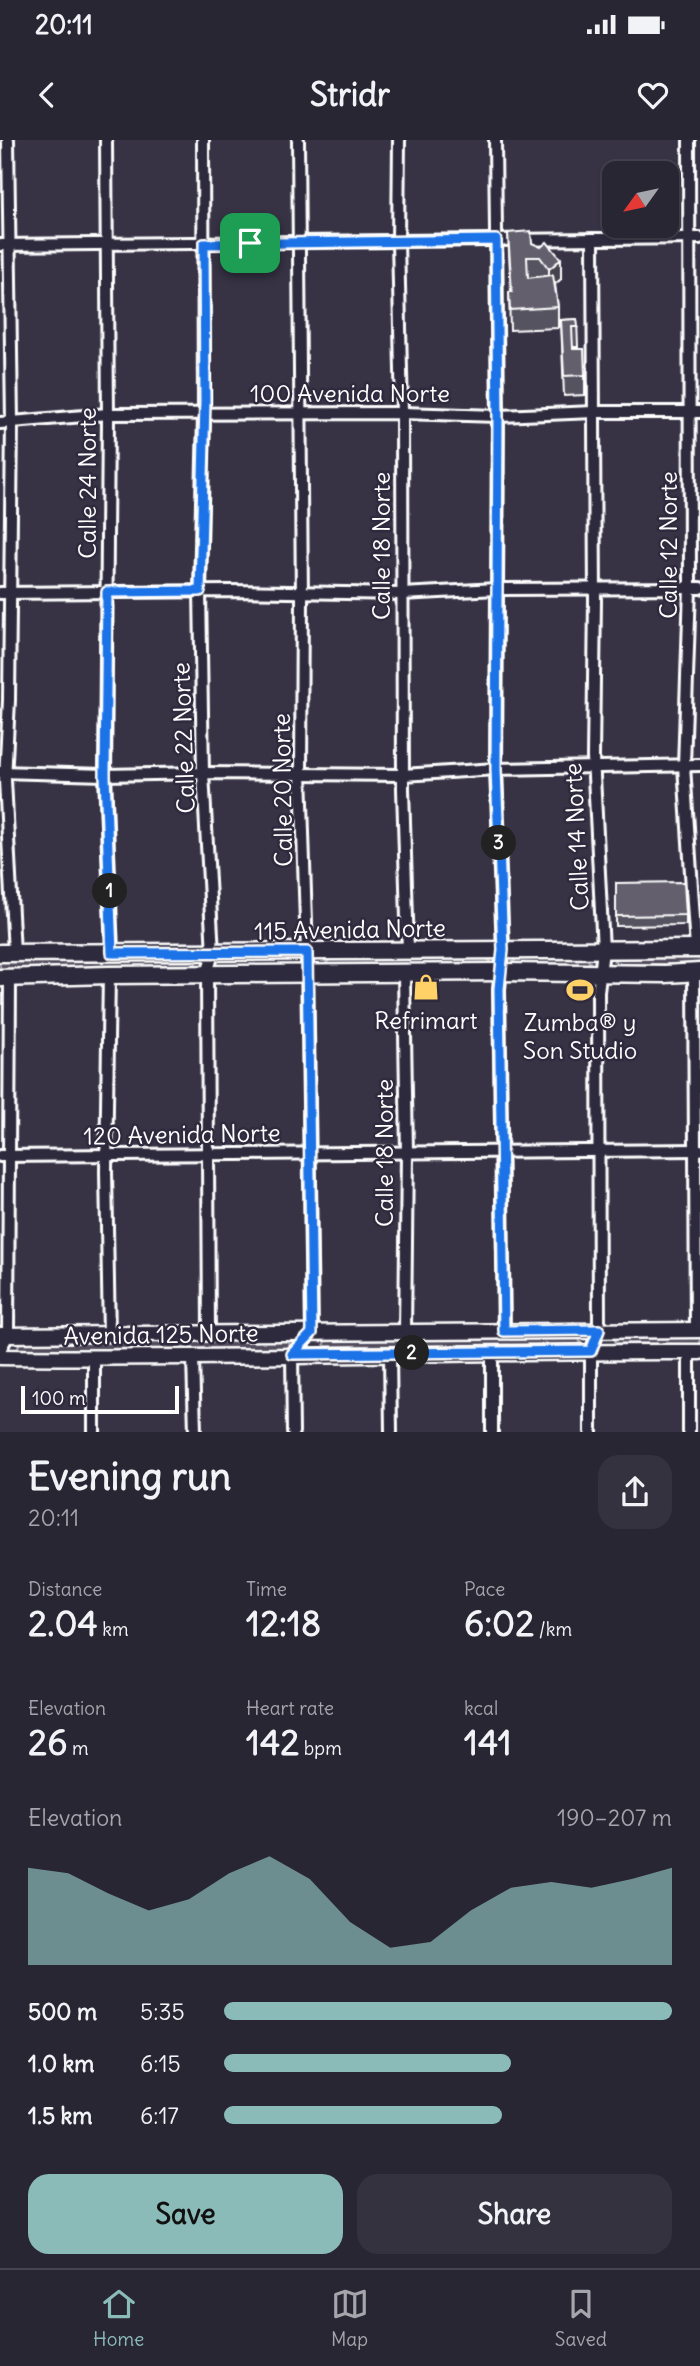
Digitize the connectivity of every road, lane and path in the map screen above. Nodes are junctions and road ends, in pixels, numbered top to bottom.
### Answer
1 (8, 140) edge
2 (106, 140) edge
3 (204, 140) edge
4 (298, 140) edge
5 (399, 140) edge
6 (495, 140) edge
7 (689, 140) edge
8 (695, 238) edge
9 (593, 239) junction
10 (496, 240) junction
11 (398, 241) junction
12 (299, 242) junction
13 (107, 244) junction
14 (204, 244) junction
15 (5, 245) edge
16 (594, 412) junction
17 (694, 412) edge
18 (300, 413) junction
19 (402, 413) junction
20 (108, 414) junction
21 (204, 414) junction
22 (498, 416) junction
23 (12, 421) junction
24 (0, 423) edge
25 (595, 588) junction
26 (695, 588) edge
27 (497, 589) junction
28 (200, 591) junction
29 (107, 592) junction
30 (302, 592) junction
31 (5, 593) edge
32 (401, 594) junction
33 (700, 765) edge
34 (684, 766) junction
35 (594, 768) junction
36 (496, 769) junction
37 (3, 772) edge
38 (203, 773) junction
39 (301, 773) junction
40 (105, 775) junction
41 (403, 775) junction
42 (698, 949) edge
43 (503, 950) junction
44 (603, 950) junction
45 (408, 951) junction
46 (307, 952) junction
47 (7, 953) edge
48 (112, 953) junction
49 (213, 953) junction
50 (500, 972) junction
51 (697, 972) edge
52 (599, 973) junction
53 (207, 974) junction
54 (404, 974) junction
55 (109, 975) junction
56 (306, 975) junction
57 (5, 978) edge
58 (698, 1150) edge
59 (598, 1151) junction
60 (501, 1152) junction
61 (407, 1153) junction
62 (208, 1154) junction
63 (309, 1154) junction
64 (5, 1156) edge
65 (107, 1156) junction
66 (599, 1330) junction
67 (698, 1330) edge
68 (504, 1331) junction
69 (405, 1332) junction
70 (312, 1333) junction
71 (209, 1334) junction
72 (4, 1335) edge
73 (109, 1335) junction
74 (0, 1350) edge
75 (591, 1351) junction
76 (694, 1352) edge
77 (390, 1353) junction
78 (492, 1353) junction
79 (292, 1354) junction
80 (0, 1357) edge
81 (193, 1357) junction
82 (94, 1358) junction
83 (94, 1432) edge
84 (195, 1432) edge
85 (293, 1432) edge
86 (391, 1432) edge
87 (492, 1432) edge
88 (590, 1432) edge
89 (688, 1432) edge

1 - 15 street
2 - 13 street, Calle 24 Norte
3 - 14 street, Calle 22 Norte
4 - 12 street, Calle 20 Norte
5 - 11 street, Calle 18 Norte
6 - 10 street
7 - 8 street, Calle 12 Norte
8 - 9 street
8 - 17 street, Calle 12 Norte
9 - 10 street
9 - 16 street, Calle 14 Norte
10 - 11 street
10 - 22 street
11 - 12 street
11 - 19 street, Calle 18 Norte
12 - 14 street
12 - 18 street, Calle 20 Norte
13 - 14 street
13 - 15 street
13 - 20 street, Calle 24 Norte
14 - 21 street, Calle 22 Norte
15 - 23 street
16 - 17 street, 100 Avenida Norte
16 - 22 street, 100 Avenida Norte
16 - 25 street, Calle 14 Norte
17 - 26 street, Calle 12 Norte
18 - 19 street, 100 Avenida Norte
18 - 21 street, 100 Avenida Norte
18 - 30 street, Calle 20 Norte
19 - 22 street, 100 Avenida Norte
19 - 32 street, Calle 18 Norte
20 - 21 street, 100 Avenida Norte
20 - 23 street, 100 Avenida Norte
20 - 29 street, Calle 24 Norte
21 - 28 street, Calle 22 Norte
22 - 27 street
23 - 24 street, 100 Avenida Norte
23 - 31 street
25 - 26 street
25 - 27 street
25 - 35 street, Calle 14 Norte
26 - 34 street, Calle 12 Norte
27 - 32 street
27 - 36 street
28 - 29 street
28 - 30 street
28 - 38 street, Calle 22 Norte
29 - 31 street
29 - 40 street, Calle 24 Norte
30 - 32 street
30 - 39 street, Calle 20 Norte
31 - 37 street
32 - 41 street, Calle 18 Norte
33 - 34 street
34 - 35 street
34 - 42 street, Calle 12 Norte
35 - 36 street
35 - 44 street, Calle 14 Norte
36 - 41 street
36 - 43 street
37 - 40 street
37 - 47 street
38 - 39 street
38 - 40 street
38 - 49 street, Calle 22 Norte
39 - 41 street
39 - 46 street, Calle 20 Norte
40 - 48 street, Calle 24 Norte
41 - 45 street, Calle 18 Norte
42 - 44 main road, 115 Avenida Norte
43 - 44 main road, 115 Avenida Norte
43 - 45 main road, 115 Avenida Norte
43 - 50 street
44 - 52 street, Calle 14 Norte
45 - 46 main road, 115 Avenida Norte
46 - 49 main road, 115 Avenida Norte
46 - 56 street, Calle 20 Norte
47 - 48 main road, 115 Avenida Norte
48 - 49 main road, 115 Avenida Norte
49 - 53 street, Calle 22 Norte
50 - 52 main road, 115 Avenida Norte
50 - 54 main road, 115 Avenida Norte
50 - 60 street
51 - 52 main road, 115 Avenida Norte
51 - 58 street
52 - 59 street, Calle 14 Norte
53 - 55 main road, 115 Avenida Norte
53 - 56 main road, 115 Avenida Norte
53 - 62 street, Calle 22 Norte
54 - 56 main road, 115 Avenida Norte
54 - 61 street, Calle 18 Norte
55 - 57 main road, 115 Avenida Norte
55 - 65 street
56 - 63 street, Calle 20 Norte
57 - 64 street
58 - 59 street, 120 Avenida Norte
58 - 67 street
59 - 60 street, 120 Avenida Norte
59 - 66 street, Calle 14 Norte
60 - 61 street, 120 Avenida Norte
60 - 68 street
61 - 63 street, 120 Avenida Norte
61 - 69 street, Calle 18 Norte
62 - 63 street, 120 Avenida Norte
62 - 65 street, 120 Avenida Norte
62 - 71 street, Calle 22 Norte
63 - 70 street, Calle 20 Norte
64 - 65 street, 120 Avenida Norte
64 - 72 street
65 - 73 street
66 - 67 main road, Avenida 125 Norte
66 - 68 main road, Avenida 125 Norte
66 - 75 street, Calle 14 Norte
68 - 69 main road, Avenida 125 Norte
69 - 70 main road, Avenida 125 Norte
70 - 71 main road, Avenida 125 Norte
70 - 79 street
71 - 73 main road, Avenida 125 Norte
72 - 73 main road, Avenida 125 Norte
72 - 74 street
75 - 76 main road, Avenida 125 Norte
75 - 78 main road, Avenida 125 Norte
75 - 88 street, Calle 14 Norte
76 - 89 street
77 - 78 main road, Avenida 125 Norte
77 - 79 main road, Avenida 125 Norte
77 - 86 street
78 - 87 street
79 - 81 main road, Avenida 125 Norte
79 - 85 street
80 - 82 main road, Avenida 125 Norte
81 - 82 main road, Avenida 125 Norte
81 - 84 street
82 - 83 street

